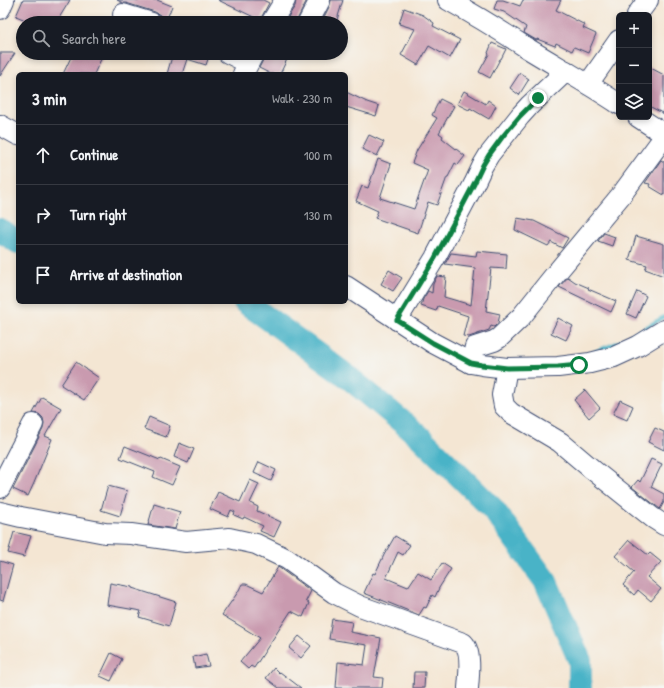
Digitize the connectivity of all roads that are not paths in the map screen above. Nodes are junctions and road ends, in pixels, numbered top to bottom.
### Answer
1 (4, 0) edge
2 (320, 0) edge
3 (448, 0) edge
4 (648, 0) edge
5 (282, 1) edge
6 (0, 9) edge
7 (639, 12) edge
8 (123, 14) dead end
9 (129, 16) edge
10 (274, 16) edge
11 (312, 16) edge
12 (616, 44) edge
13 (566, 71) junction
14 (588, 84) junction
15 (616, 102) edge
16 (642, 120) edge
17 (0, 126) edge
18 (16, 134) edge
19 (664, 135) edge
20 (348, 287) edge
21 (400, 314) junction
22 (664, 330) edge
23 (473, 356) junction
24 (507, 368) junction
25 (33, 424) dead end
26 (0, 488) edge
27 (0, 512) edge
28 (664, 525) edge
29 (468, 688) edge

1 - 6 street
2 - 11 street
3 - 13 street
4 - 7 street
5 - 10 street
8 - 9 street
12 - 14 street
13 - 14 street
13 - 21 street
14 - 15 street
16 - 19 street
17 - 18 street
19 - 23 street
20 - 21 street
21 - 23 street
22 - 24 street
23 - 24 street
24 - 28 street
25 - 26 street
27 - 29 street

